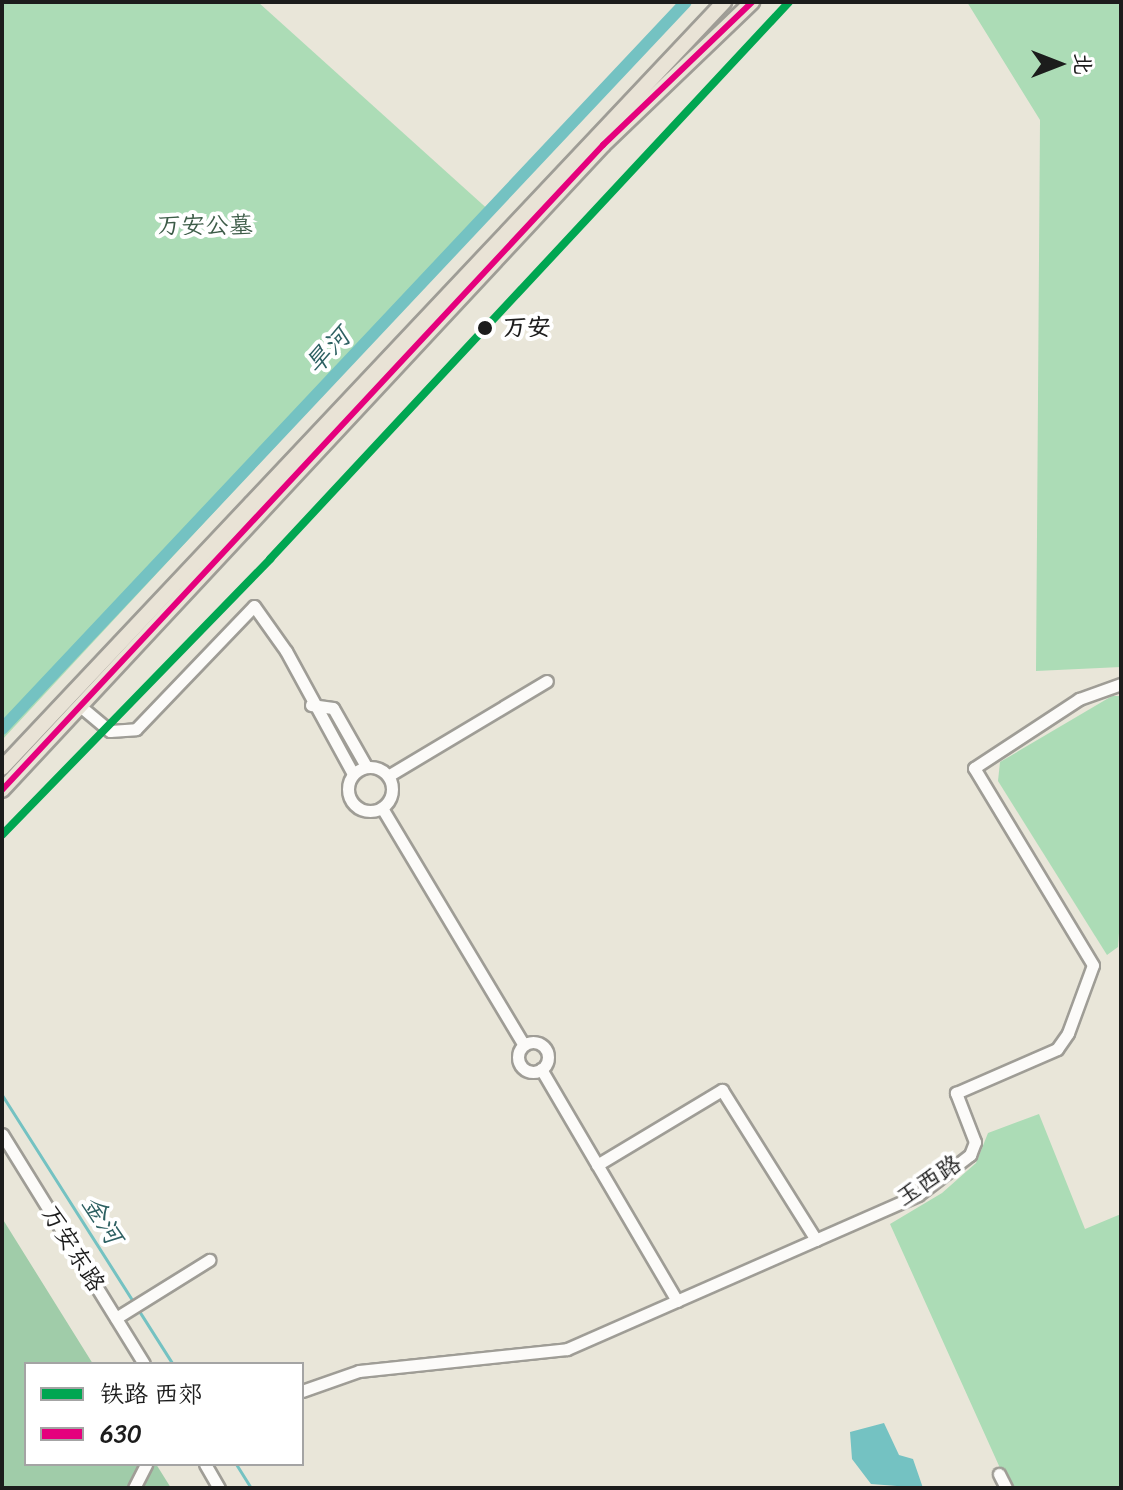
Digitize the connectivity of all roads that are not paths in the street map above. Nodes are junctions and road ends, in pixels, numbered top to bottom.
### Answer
1 (724, 2) edge
2 (752, 2) edge
3 (547, 681) dead end
4 (1121, 684) edge
5 (311, 705) junction
6 (80, 706) junction
7 (366, 766) junction
8 (2, 768) edge
9 (353, 774) junction
10 (388, 776) junction
11 (2, 790) edge
12 (382, 808) junction
13 (524, 1045) junction
14 (541, 1069) junction
15 (2, 1134) edge
16 (597, 1165) junction
17 (816, 1240) junction
18 (209, 1260) dead end
19 (677, 1301) junction
20 (116, 1318) junction
21 (143, 1362) edge
22 (304, 1390) edge
23 (145, 1466) edge
24 (206, 1466) edge
25 (999, 1474) dead end
26 (134, 1488) edge
27 (219, 1488) edge
28 (1006, 1488) edge

1 - 8 main road
2 - 6 main road
3 - 10 street
4 - 17 street, 玉西路
5 - 6 street
5 - 7 street
5 - 9 street
6 - 11 main road
7 - 9 street
7 - 10 street
9 - 12 street
10 - 12 street
12 - 13 street
13 - 14 street
13 - 14 street
14 - 16 street
15 - 20 street, 万安东路
16 - 17 street
16 - 19 street
17 - 19 street, 玉西路
18 - 20 street
19 - 22 street, 玉西路
20 - 21 street, 万安东路
23 - 26 street
24 - 27 street
25 - 28 street

